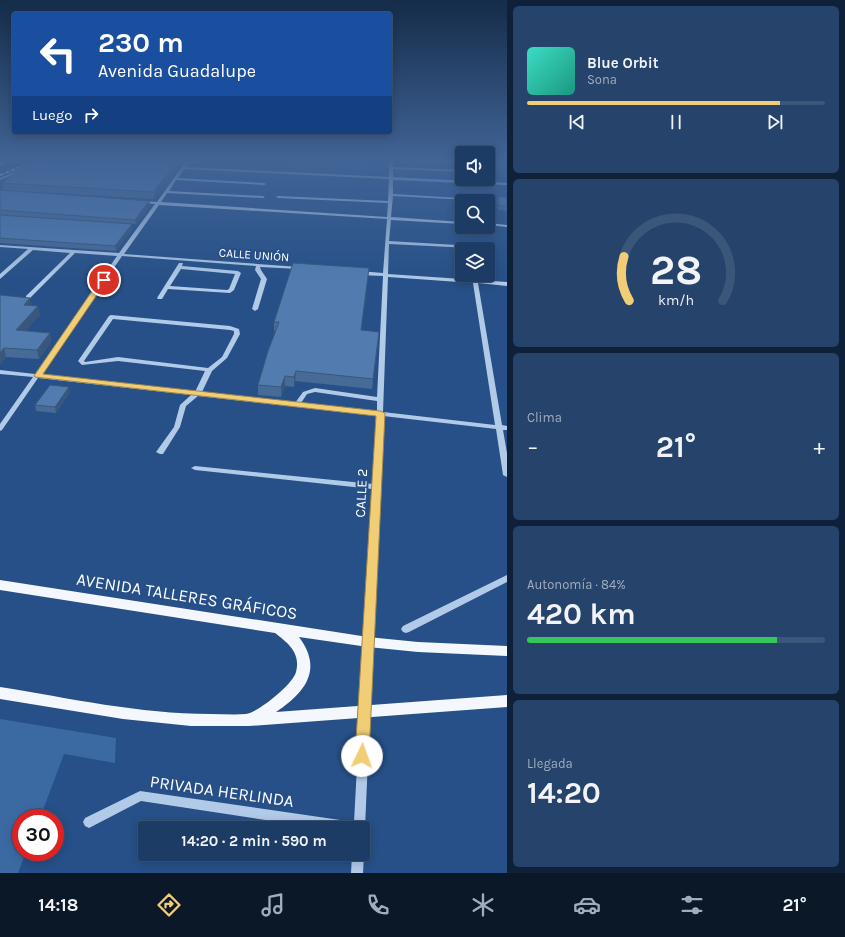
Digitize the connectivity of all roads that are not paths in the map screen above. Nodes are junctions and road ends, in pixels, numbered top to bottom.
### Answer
1 (135, 201) edge
2 (390, 201) edge
3 (159, 203) junction
4 (388, 218) junction
5 (455, 223) edge
6 (495, 225) edge
7 (507, 226) edge
8 (133, 227) edge
9 (141, 227) junction
10 (387, 242) junction
11 (0, 246) edge
12 (455, 246) edge
13 (31, 249) junction
14 (73, 252) junction
15 (120, 256) junction
16 (184, 261) junction
17 (258, 266) junction
18 (179, 267) junction
19 (306, 269) edge
20 (354, 272) edge
21 (386, 275) junction
22 (0, 278) edge
23 (455, 280) edge
24 (476, 282) joint
25 (507, 284) edge
26 (166, 287) junction
27 (28, 297) edge
28 (160, 298) dead end
29 (255, 309) dead end
30 (209, 370) junction
31 (2, 374) edge
32 (38, 376) junction
33 (198, 393) junction
34 (380, 398) junction
35 (297, 404) junction
36 (380, 413) junction
37 (499, 427) junction
38 (507, 428) edge
39 (0, 429) edge
40 (160, 452) dead end
41 (195, 468) dead end
42 (507, 475) edge
43 (376, 487) junction
44 (507, 578) edge
45 (0, 585) edge
46 (277, 627) junction
47 (406, 629) dead end
48 (368, 642) junction
49 (507, 651) edge
50 (0, 693) edge
51 (507, 701) edge
52 (364, 713) junction
53 (249, 720) junction
54 (310, 821) edge
55 (358, 821) edge
56 (89, 822) dead end
57 (358, 861) edge
58 (357, 873) edge

1 - 3 street
2 - 4 street, CALLE 2
3 - 4 street
3 - 9 street
4 - 5 street
4 - 10 street, CALLE 2
6 - 7 street
8 - 9 street
9 - 15 street
10 - 12 street
10 - 21 street, CALLE 2
11 - 13 street, CALLE UNIÓN
13 - 14 street, CALLE UNIÓN
13 - 22 street
14 - 15 street, CALLE UNIÓN
14 - 27 street
15 - 16 street, CALLE UNIÓN
15 - 32 street
16 - 17 street, CALLE UNIÓN
16 - 18 street
17 - 19 street, CALLE UNIÓN
17 - 29 street
18 - 26 street
18 - 26 street
20 - 21 street
21 - 23 street
21 - 34 street, CALLE 2
24 - 25 street
24 - 37 street
26 - 28 street
30 - 30 street
30 - 33 street
31 - 32 street
32 - 33 street
32 - 39 street
33 - 35 street
33 - 40 street
34 - 35 street
34 - 36 street, CALLE 2
35 - 36 street
36 - 37 street
36 - 43 street, CALLE 2
37 - 38 street
37 - 42 street
41 - 43 street
43 - 48 street, CALLE 2
44 - 47 street
45 - 46 main road, AVENIDA TALLERES GRÁFICOS
46 - 48 main road, AVENIDA TALLERES GRÁFICOS
46 - 53 main road
48 - 49 main road, AVENIDA TALLERES GRÁFICOS
48 - 52 street, CALLE 2
50 - 53 main road
51 - 52 main road
52 - 53 main road
52 - 55 street, CALLE 2
54 - 56 street, PRIVADA HERLINDA
57 - 58 street

